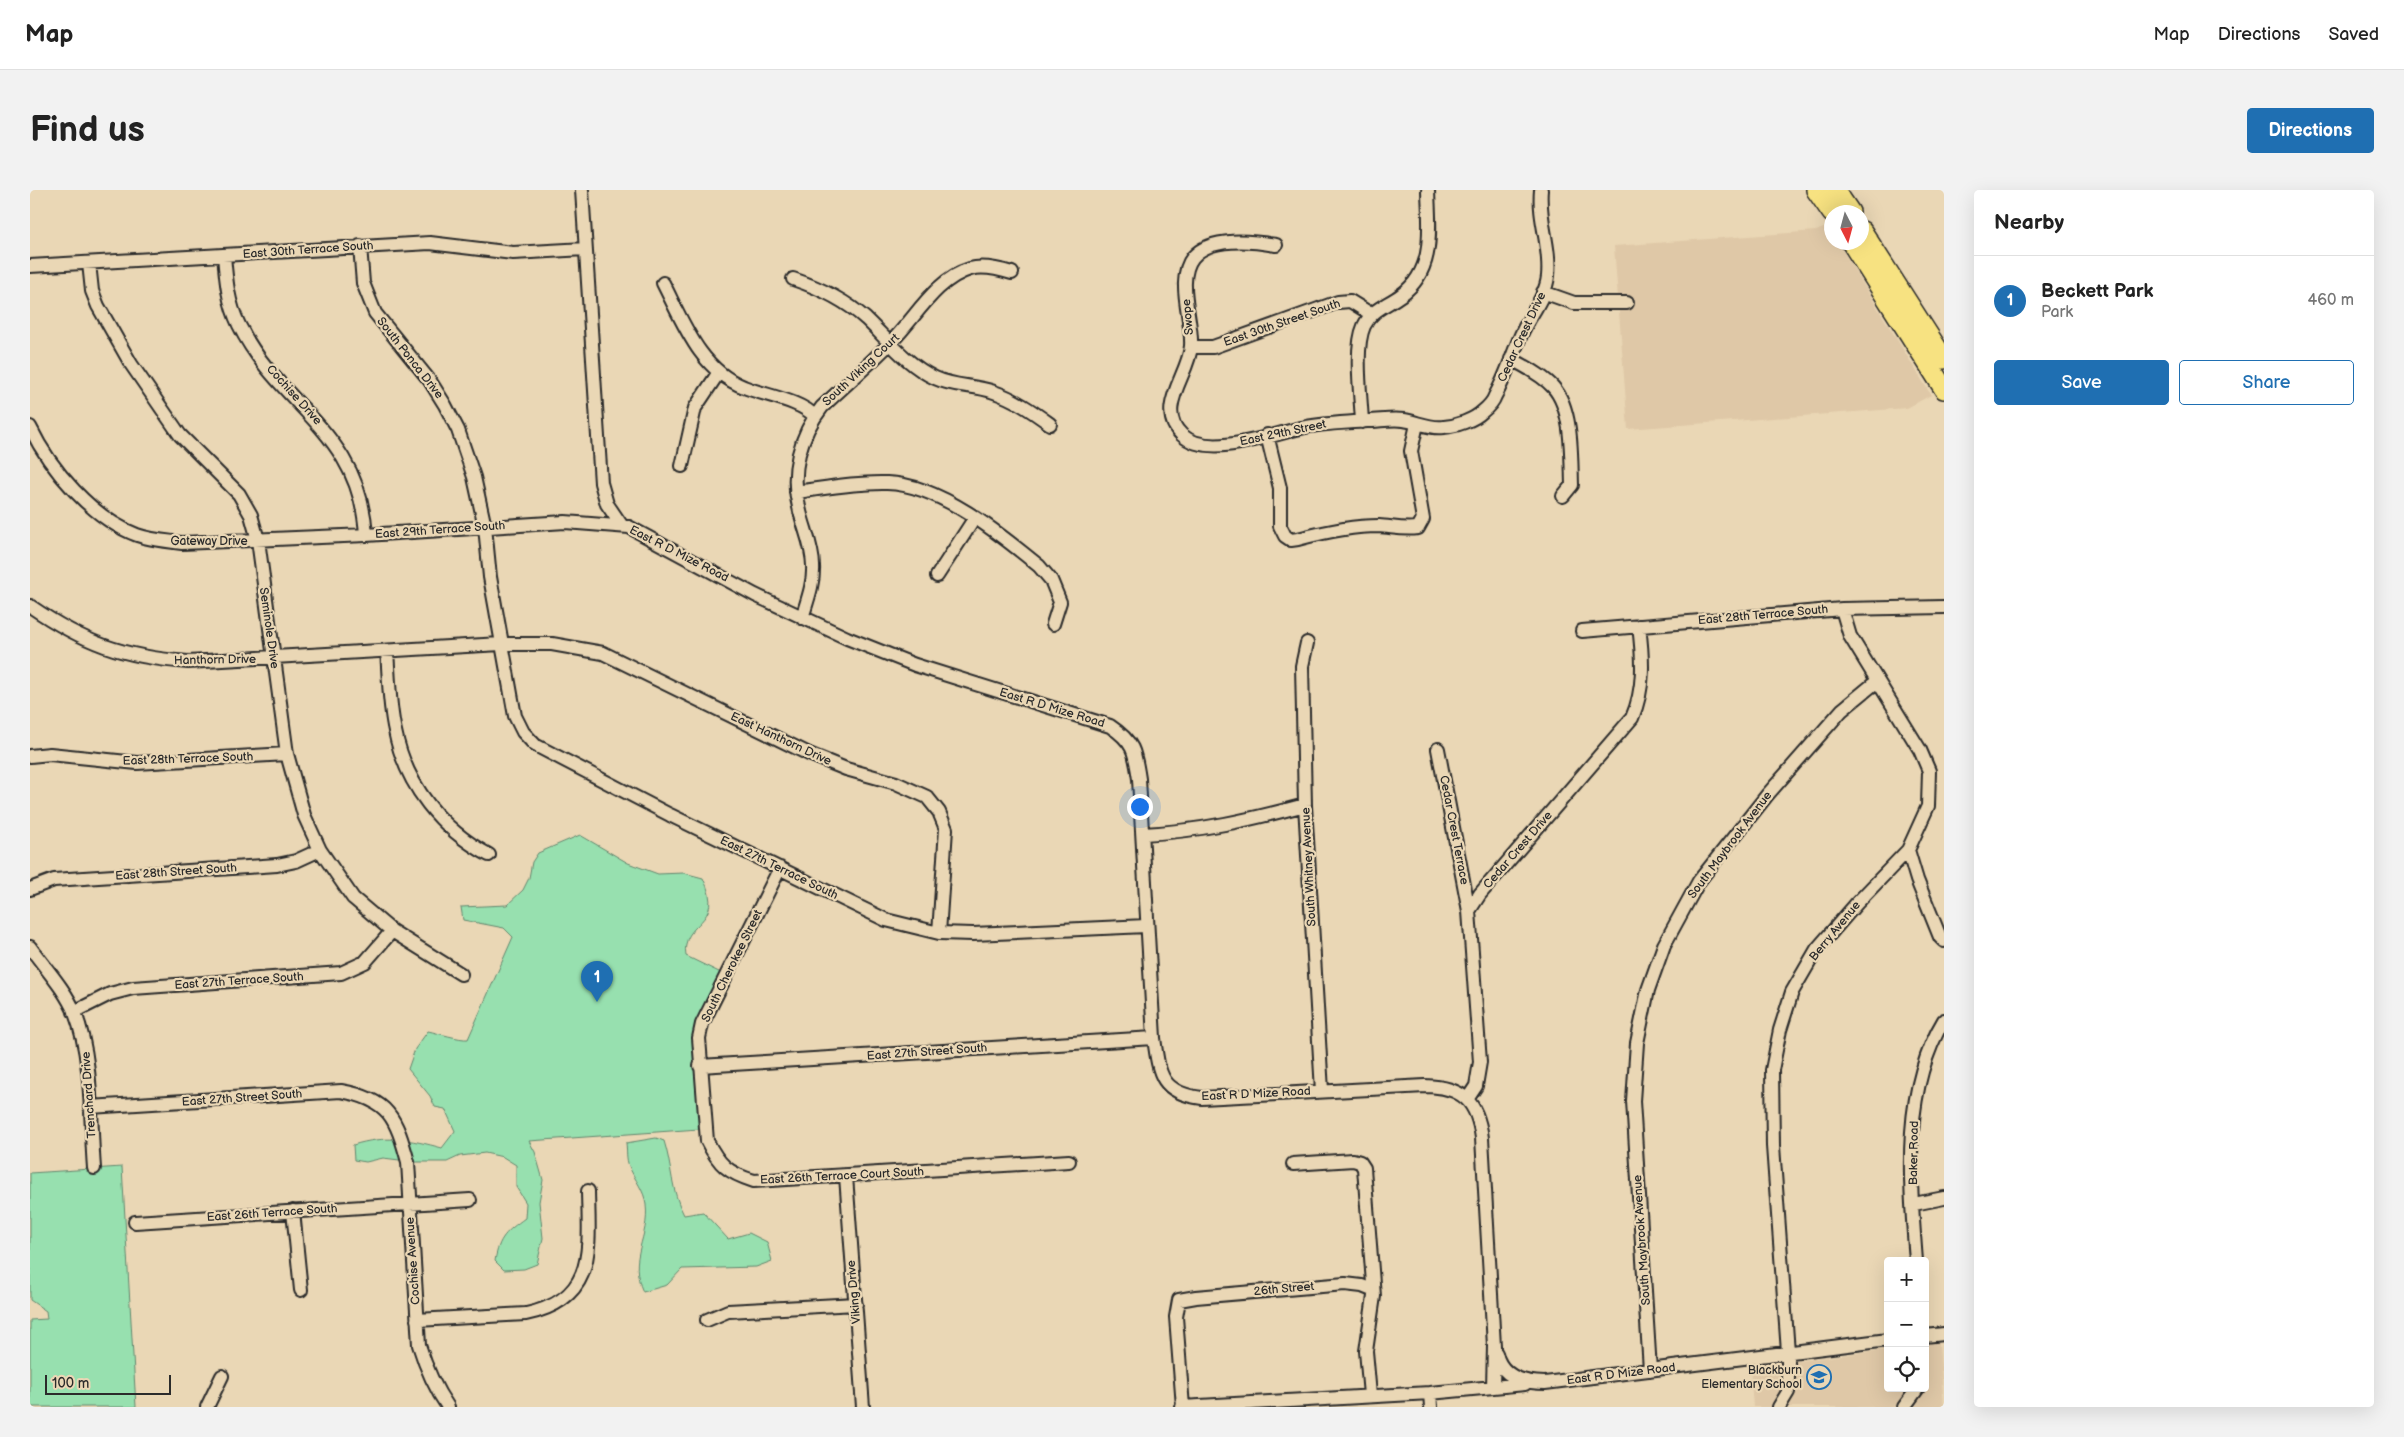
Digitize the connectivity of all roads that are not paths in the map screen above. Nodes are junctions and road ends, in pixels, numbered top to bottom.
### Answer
1 (582, 190) edge
2 (1428, 190) edge
3 (1541, 190) edge
4 (1816, 190) edge
5 (1835, 190) edge
6 (1826, 205) edge
7 (1845, 205) edge
8 (1869, 242) edge
9 (1276, 245) dead end
10 (360, 246) junction
11 (585, 248) junction
12 (1856, 250) edge
13 (224, 255) junction
14 (89, 263) junction
15 (30, 266) edge
16 (1012, 273) dead end
17 (793, 279) dead end
18 (663, 283) dead end
19 (1543, 292) junction
20 (1627, 303) dead end
21 (1371, 314) junction
22 (890, 343) junction
23 (1191, 347) junction
24 (1511, 359) junction
25 (1944, 359) edge
26 (718, 372) junction
27 (1944, 389) edge
28 (814, 416) junction
29 (1362, 422) junction
30 (1050, 424) dead end
31 (1417, 424) junction
32 (30, 427) edge
33 (1180, 434) joint
34 (1267, 435) junction
35 (682, 466) dead end
36 (796, 492) junction
37 (1563, 496) dead end
38 (974, 519) junction
39 (622, 526) junction
40 (485, 528) junction
41 (366, 535) junction
42 (258, 540) junction
43 (937, 576) dead end
44 (30, 606) edge
45 (1944, 607) edge
46 (1842, 609) junction
47 (802, 618) junction
48 (1053, 624) dead end
49 (1638, 626) junction
50 (1582, 631) dead end
51 (1308, 643) dead end
52 (501, 644) junction
53 (386, 651) junction
54 (273, 658) junction
55 (1876, 682) junction
56 (1438, 749) dead end
57 (287, 754) junction
58 (30, 756) edge
59 (1305, 805) junction
60 (1142, 834) junction
61 (320, 850) junction
62 (1908, 850) junction
63 (488, 856) dead end
64 (780, 868) junction
65 (30, 889) edge
66 (1469, 911) junction
67 (1146, 926) junction
68 (392, 931) junction
69 (939, 933) junction
70 (1944, 941) edge
71 (30, 947) edge
72 (461, 974) dead end
73 (74, 1012) junction
74 (1944, 1020) edge
75 (1154, 1038) junction
76 (700, 1066) junction
77 (1322, 1091) junction
78 (1468, 1098) junction
79 (90, 1107) junction
80 (388, 1113) joint
81 (1069, 1161) dead end
82 (1294, 1164) dead end
83 (94, 1168) dead end
84 (846, 1176) junction
85 (588, 1191) dead end
86 (1944, 1198) edge
87 (470, 1200) dead end
88 (410, 1204) junction
89 (1914, 1204) junction
90 (293, 1211) junction
91 (135, 1222) dead end
92 (1916, 1257) edge
93 (301, 1290) dead end
94 (1372, 1290) junction
95 (856, 1304) junction
96 (417, 1320) junction
97 (707, 1320) dead end
98 (1944, 1334) edge
99 (1929, 1336) edge
100 (1884, 1340) edge
101 (1494, 1346) junction
102 (1788, 1352) junction
103 (1650, 1370) junction
104 (222, 1376) dead end
105 (1530, 1383) junction
106 (1493, 1387) junction
107 (1915, 1392) edge
108 (1430, 1393) junction
109 (1370, 1395) junction
110 (1309, 1403) edge
111 (207, 1407) edge
112 (448, 1407) edge
113 (863, 1407) edge
114 (1183, 1407) edge
115 (1431, 1407) edge
116 (1779, 1407) edge
117 (1904, 1407) edge

1 - 11 street, East R D Mize Road
2 - 21 street
3 - 19 street, Cedar Crest Drive
4 - 6 highway
5 - 7 highway
8 - 25 highway
9 - 23 street, Swope
10 - 11 street, East 30th Terrace South
10 - 13 street, East 30th Terrace South
10 - 40 street, South Ponca Drive
11 - 39 street, East R D Mize Road
12 - 27 highway
13 - 14 street, East 30th Terrace South
13 - 41 street, Cochise Drive
14 - 15 street, East 30th Terrace South
14 - 42 street, Seminole Drive
16 - 22 street, South Viking Court
17 - 22 street
18 - 26 street
19 - 20 street
19 - 24 street, Cedar Crest Drive
21 - 23 street, East 30th Street South
21 - 29 street
22 - 28 street, South Viking Court
22 - 30 street
23 - 33 street, Swope
24 - 31 street, Cedar Crest Drive
24 - 37 street
26 - 28 street
26 - 35 street
28 - 36 street, South Viking Court
29 - 31 street, East 29th Street
29 - 34 street, East 29th Street
31 - 34 street
32 - 42 street, Gateway Drive
33 - 34 street, East 29th Street
36 - 38 street
36 - 47 street, South Viking Court
38 - 43 street
38 - 48 street
39 - 40 street, East 29th Terrace South
39 - 47 street, East R D Mize Road
40 - 41 street, East 29th Terrace South
40 - 52 street, South Ponca Drive
41 - 42 street, East 29th Terrace South
42 - 54 street, Seminole Drive
44 - 54 street, Hanthorn Drive
45 - 46 street, East 28th Terrace South
46 - 49 street, East 28th Terrace South
46 - 55 street, Berry Avenue
47 - 60 street, East R D Mize Road
49 - 50 street, East 28th Terrace South
49 - 66 street, Cedar Crest Drive
51 - 59 street, South Whitney Avenue
52 - 53 street, Hanthorn Drive
52 - 64 street, East 27th Terrace South
52 - 69 street, East Hanthorn Drive
53 - 54 street, Hanthorn Drive
53 - 63 street
54 - 57 street, Seminole Drive
55 - 62 street, Berry Avenue
55 - 103 street, South Maybrook Avenue
56 - 66 street, Cedar Crest Terrace
57 - 58 street, East 28th Terrace South
57 - 61 street, Seminole Drive
59 - 60 street
59 - 77 street, South Whitney Avenue
60 - 67 street, East R D Mize Road
61 - 65 street, East 28th Street South
61 - 68 street, Seminole Drive
62 - 70 street
62 - 102 street, Berry Avenue
64 - 69 street, East 27th Terrace South
64 - 76 street, South Cherokee Street
66 - 78 street
67 - 69 street, East 27th Terrace South
67 - 75 street, East R D Mize Road
68 - 72 street, Seminole Drive
68 - 73 street, East 27th Terrace South
71 - 73 street, Trenchard Drive
73 - 79 street, Trenchard Drive
74 - 89 street, Baker Road
75 - 76 street, East 27th Street South
75 - 77 street, East R D Mize Road
76 - 84 street, East 26th Terrace Court South
77 - 78 street, East R D Mize Road
78 - 101 street, East R D Mize Road
79 - 80 street, East 27th Street South
79 - 83 street, Trenchard Drive
80 - 88 street, Cochise Avenue
81 - 84 street, East 26th Terrace Court South
82 - 94 street
84 - 95 street, Viking Drive
85 - 96 street
86 - 89 street
87 - 88 street, East 26th Terrace South
88 - 90 street, East 26th Terrace South
88 - 96 street, Cochise Avenue
89 - 92 street, Baker Road
90 - 91 street, East 26th Terrace South
90 - 93 street
94 - 109 street
94 - 114 street, 26th Street
95 - 97 street
95 - 113 street, Viking Drive
96 - 112 street, Cochise Avenue
98 - 99 street
100 - 102 street, East R D Mize Road
101 - 105 street, East R D Mize Road
101 - 106 street, East R D Mize Road
102 - 103 street, East R D Mize Road
102 - 116 street, Berry Avenue
103 - 105 street, East R D Mize Road
104 - 111 street
105 - 106 street
106 - 108 street
107 - 117 street
108 - 109 street
108 - 115 street
109 - 110 street
110 - 114 street

